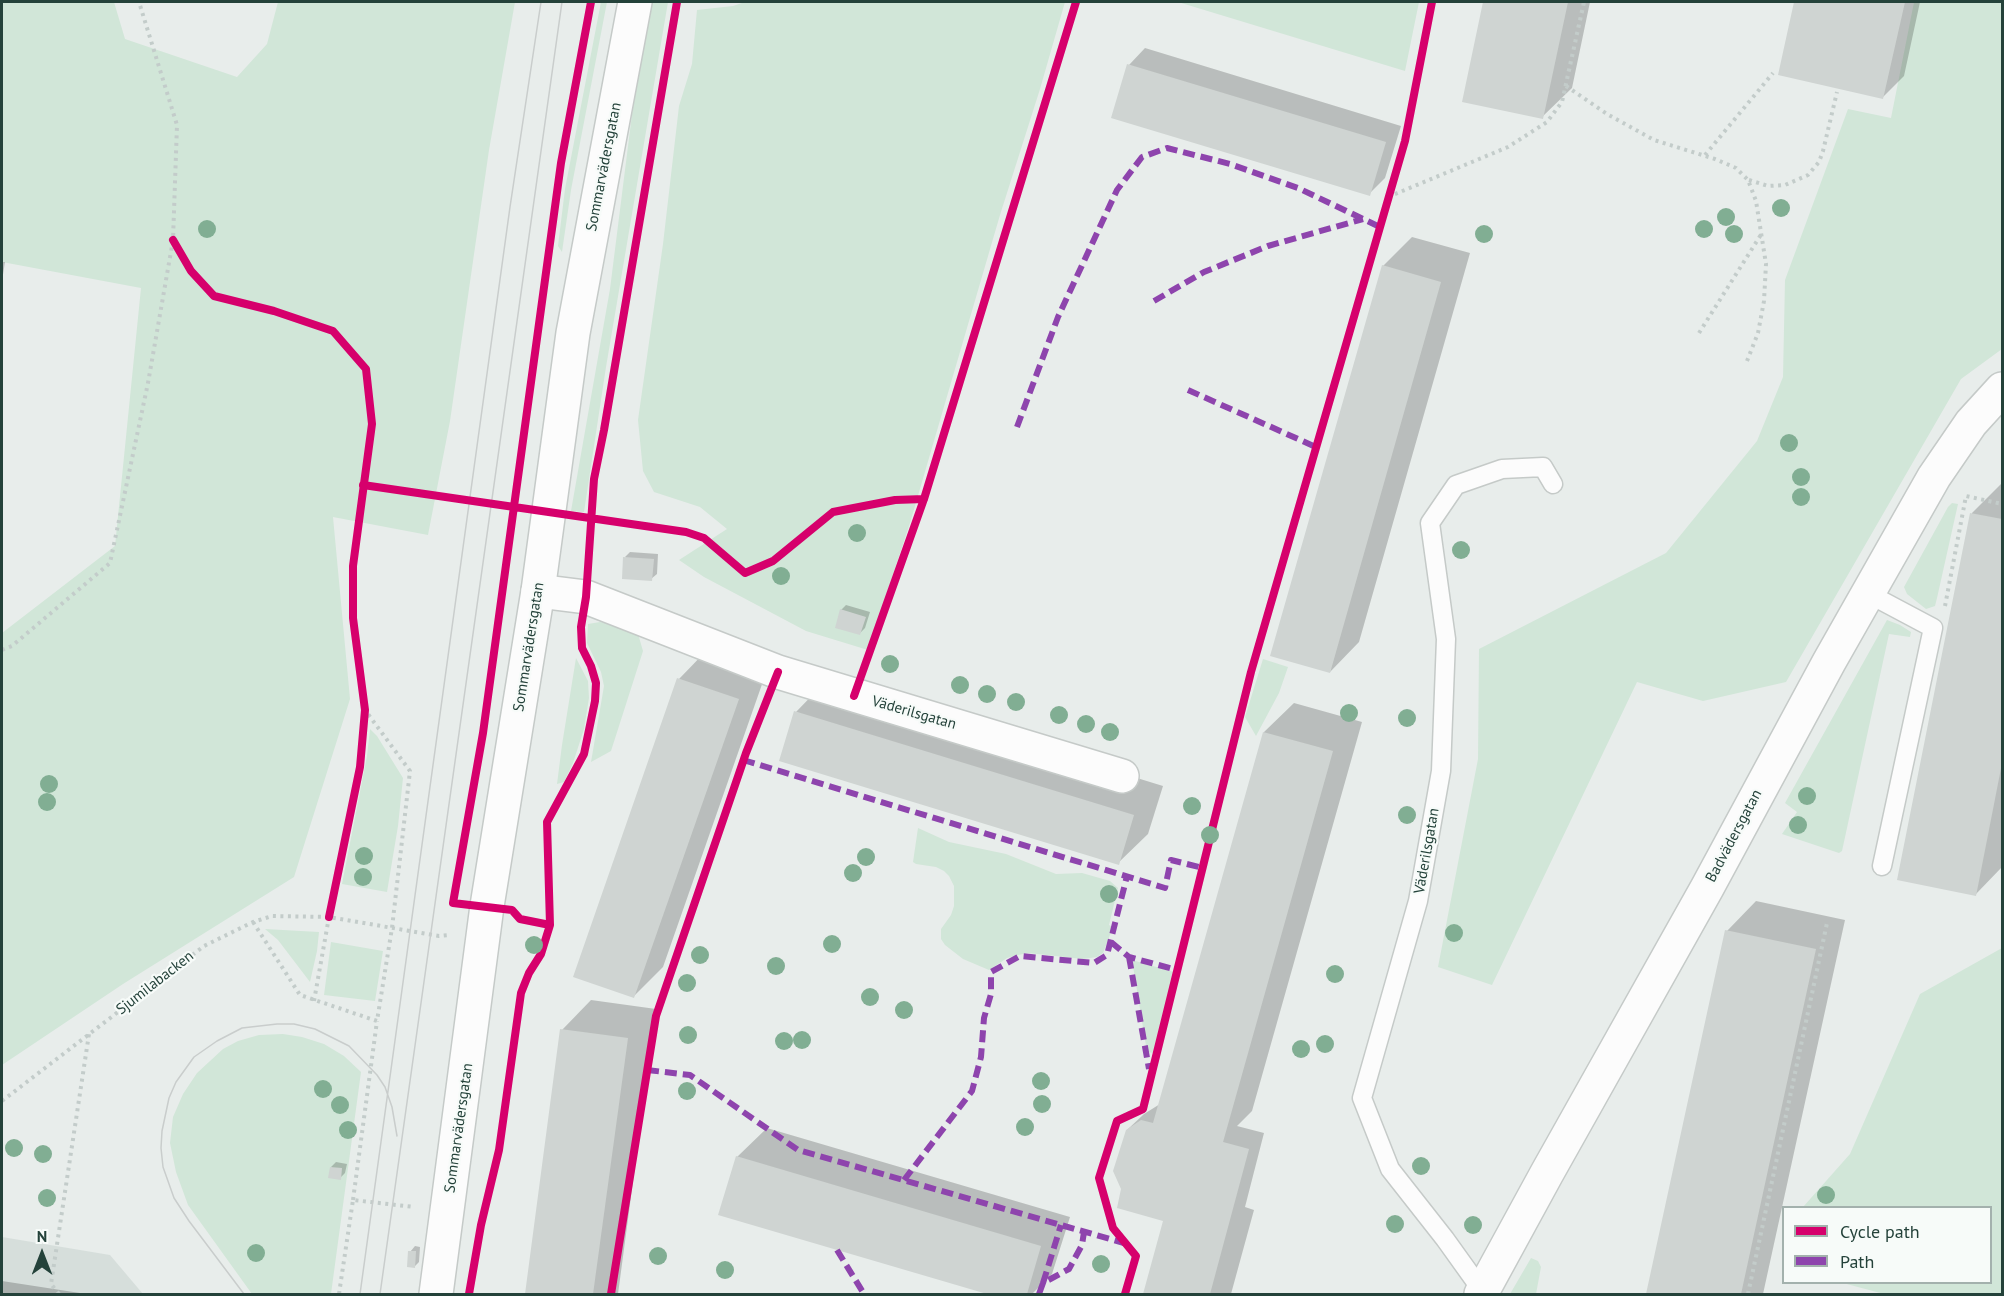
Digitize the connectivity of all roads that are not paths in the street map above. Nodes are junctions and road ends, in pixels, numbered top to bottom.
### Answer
1 (635, 2) edge
2 (2000, 396) edge
3 (1553, 484) dead end
4 (538, 591) junction
5 (1869, 594) junction
6 (1122, 776) dead end
7 (1882, 866) dead end
8 (436, 1294) edge
9 (1482, 1294) edge

1 - 4 street, Sommarvädersgatan
2 - 5 street, Badvädersgatan
3 - 9 lane, Väderilsgatan
4 - 6 street, Väderilsgatan
4 - 8 street, Sommarvädersgatan
5 - 7 lane
5 - 9 street, Badvädersgatan

